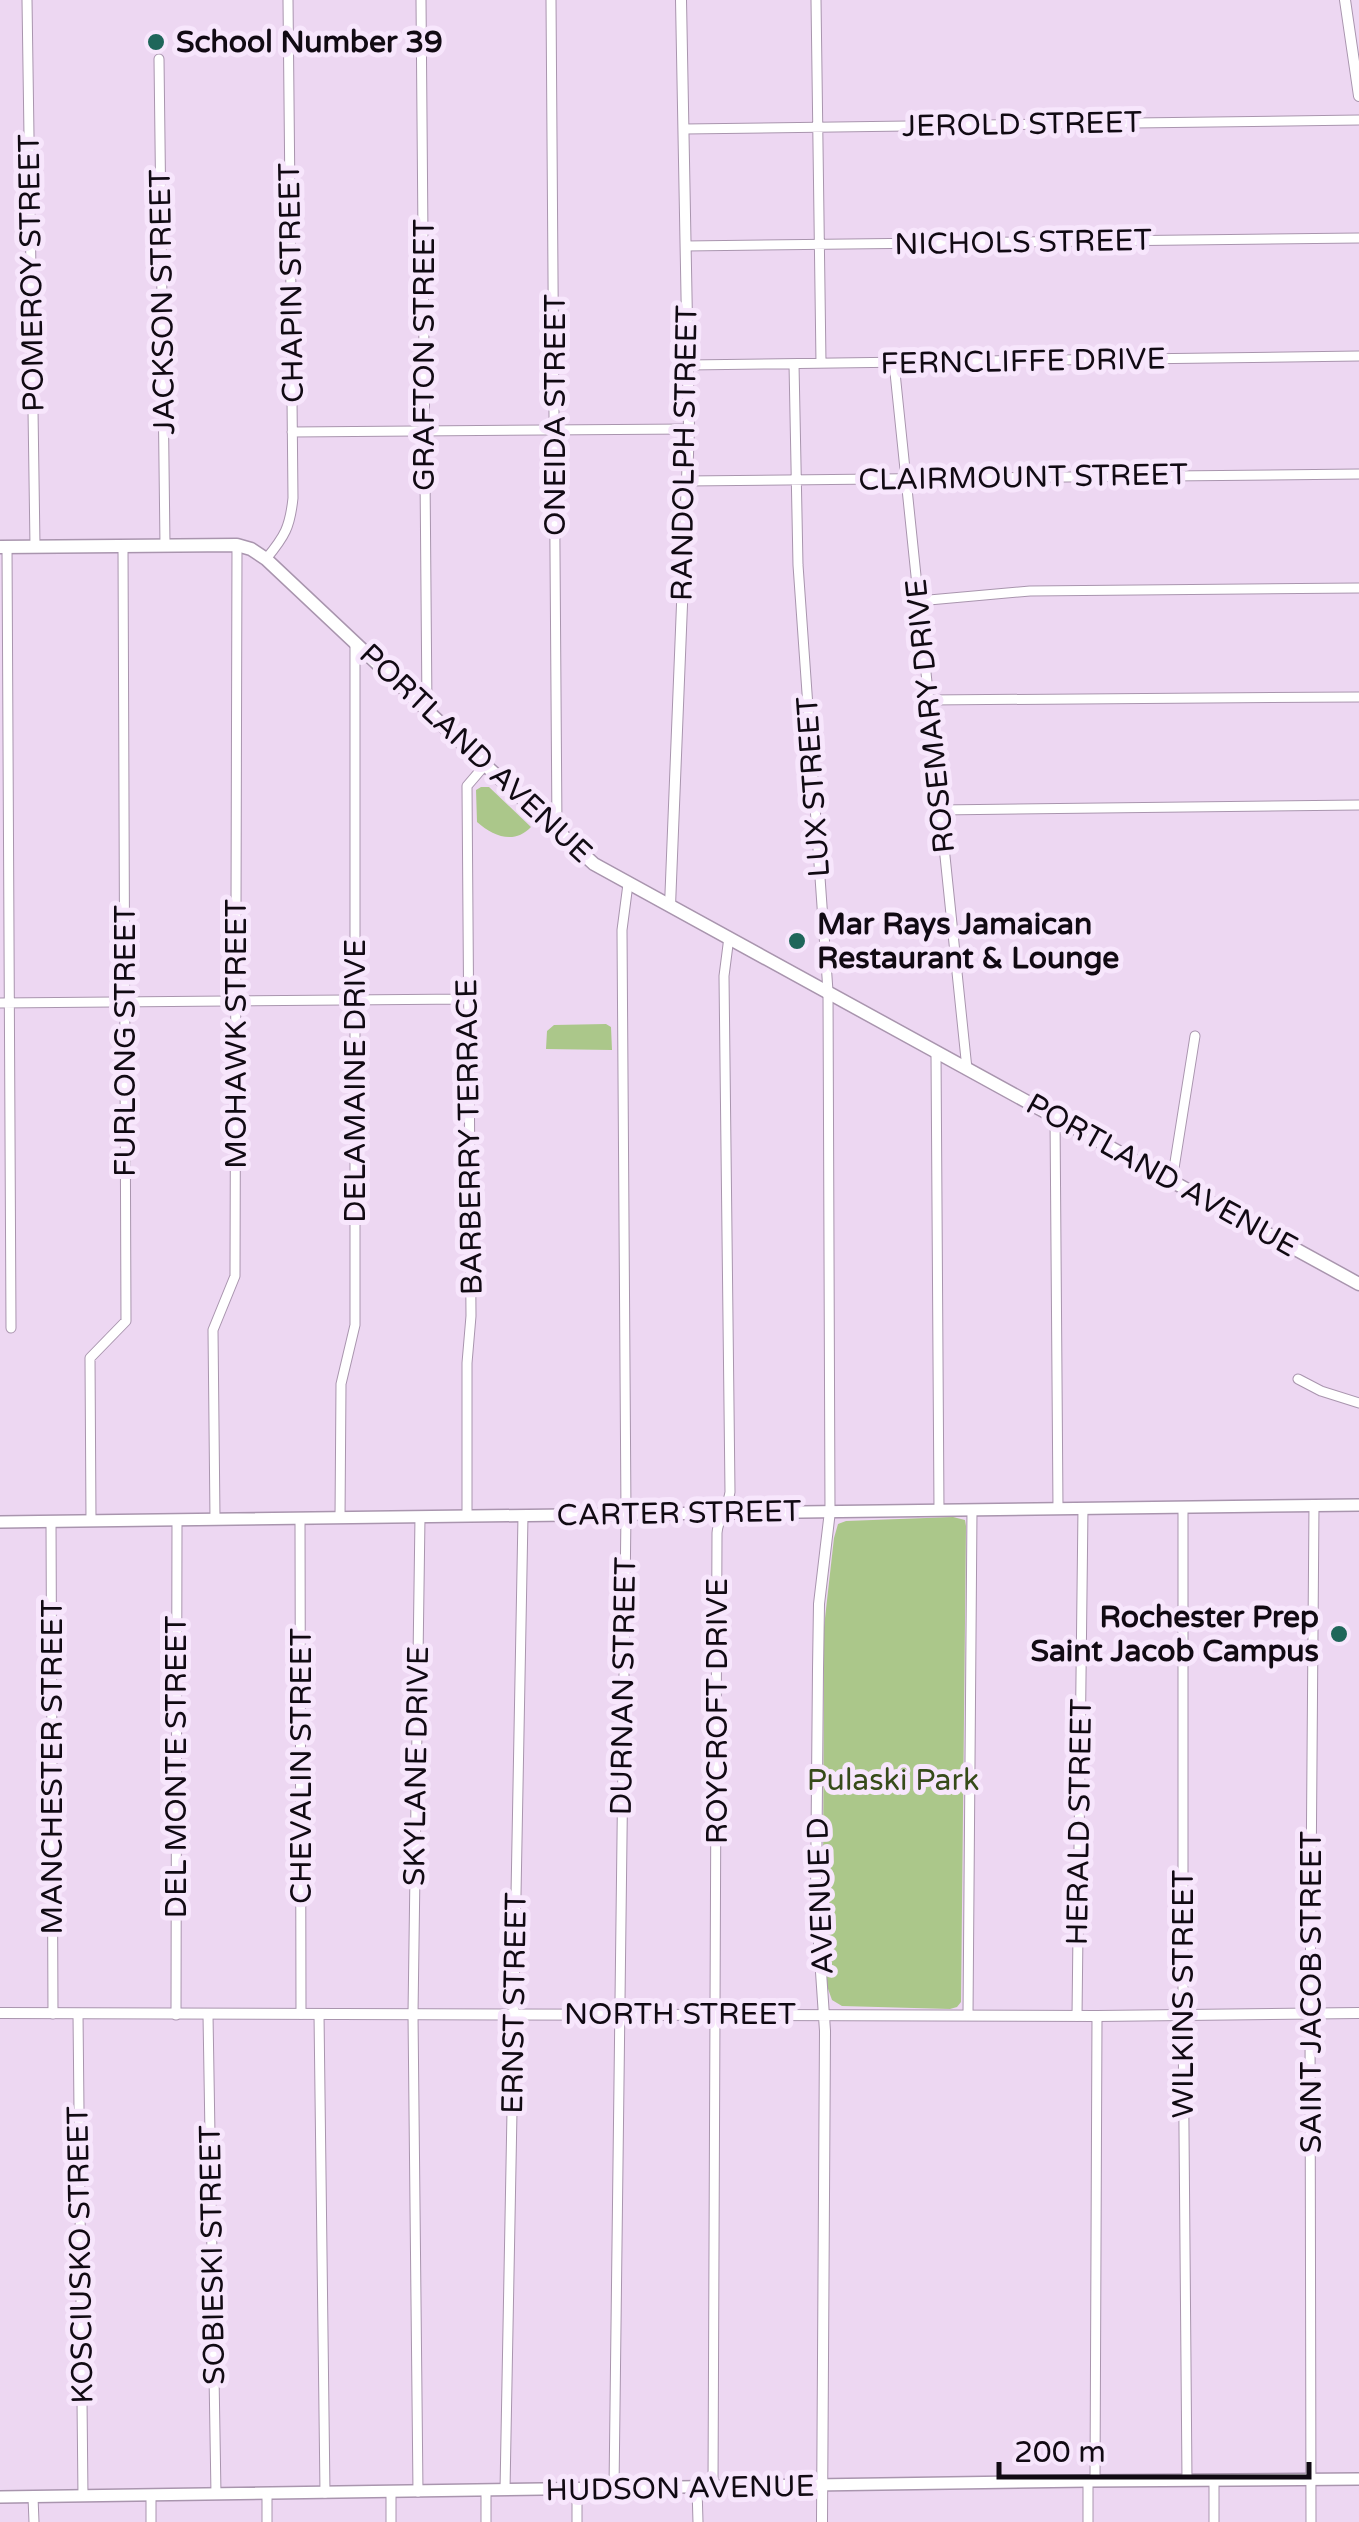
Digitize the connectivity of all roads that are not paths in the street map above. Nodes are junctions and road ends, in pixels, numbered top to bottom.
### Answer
1 (27, 0) edge
2 (288, 0) edge
3 (422, 0) edge
4 (551, 0) edge
5 (682, 0) edge
6 (816, 0) edge
7 (1345, 0) edge
8 (159, 59) dead end
9 (1359, 96) edge
10 (1359, 120) edge
11 (818, 126) junction
12 (685, 129) junction
13 (1359, 238) edge
14 (820, 244) junction
15 (686, 246) junction
16 (1359, 356) edge
17 (821, 363) junction
18 (894, 363) junction
19 (794, 364) junction
20 (688, 365) junction
21 (689, 429) junction
22 (556, 430) junction
23 (425, 431) junction
24 (292, 432) junction
25 (1359, 474) edge
26 (906, 479) junction
27 (796, 480) junction
28 (686, 481) junction
29 (165, 545) junction
30 (237, 545) junction
31 (4, 546) edge
32 (35, 546) junction
33 (122, 546) junction
34 (266, 559) junction
35 (1359, 588) edge
36 (918, 602) junction
37 (355, 642) junction
38 (1359, 697) edge
39 (928, 700) junction
40 (427, 710) junction
41 (485, 765) junction
42 (1359, 805) edge
43 (939, 810) junction
44 (557, 830) junction
45 (628, 884) junction
46 (670, 906) junction
47 (729, 938) junction
48 (828, 991) junction
49 (467, 999) junction
50 (356, 1000) junction
51 (236, 1001) junction
52 (125, 1002) junction
53 (5, 1003) edge
54 (1195, 1036) dead end
55 (936, 1052) junction
56 (967, 1069) junction
57 (1055, 1116) junction
58 (1172, 1181) junction
59 (1359, 1284) edge
60 (10, 1328) dead end
61 (1298, 1379) dead end
62 (1359, 1403) edge
63 (1359, 1504) edge
64 (1314, 1505) junction
65 (1183, 1507) junction
66 (1058, 1508) junction
67 (1083, 1508) junction
68 (938, 1510) junction
69 (972, 1510) junction
70 (830, 1511) junction
71 (724, 1512) junction
72 (626, 1513) junction
73 (467, 1516) junction
74 (523, 1516) junction
75 (420, 1517) junction
76 (300, 1518) junction
77 (340, 1518) junction
78 (215, 1519) junction
79 (176, 1520) junction
80 (51, 1521) junction
81 (91, 1521) junction
82 (0, 1522) edge
83 (0, 2013) edge
84 (1359, 2013) edge
85 (53, 2014) junction
86 (78, 2014) junction
87 (176, 2014) junction
88 (301, 2014) junction
89 (320, 2014) junction
90 (413, 2014) junction
91 (514, 2014) junction
92 (716, 2014) junction
93 (824, 2014) junction
94 (968, 2014) junction
95 (1310, 2014) junction
96 (208, 2015) junction
97 (618, 2015) junction
98 (1183, 2015) junction
99 (1078, 2016) junction
100 (1097, 2016) junction
101 (1359, 2479) edge
102 (1187, 2480) junction
103 (1214, 2480) junction
104 (1311, 2480) junction
105 (1091, 2481) junction
106 (822, 2486) junction
107 (697, 2488) junction
108 (713, 2488) junction
109 (577, 2489) junction
110 (614, 2489) junction
111 (486, 2490) junction
112 (505, 2490) junction
113 (326, 2492) junction
114 (391, 2492) junction
115 (418, 2492) junction
116 (216, 2494) junction
117 (267, 2494) junction
118 (150, 2495) junction
119 (83, 2496) junction
120 (0, 2497) edge
121 (34, 2497) junction
122 (34, 2522) edge
123 (151, 2522) edge
124 (268, 2522) edge
125 (391, 2522) edge
126 (486, 2522) edge
127 (577, 2522) edge
128 (698, 2522) edge
129 (822, 2522) edge
130 (1088, 2522) edge
131 (1214, 2522) edge
132 (1311, 2522) edge

1 - 32 street, POMEROY STREET
2 - 24 street, CHAPIN STREET
3 - 23 street, GRAFTON STREET
4 - 22 street, ONEIDA STREET
5 - 12 street, RANDOLPH STREET
6 - 11 street
7 - 9 street
8 - 29 street, JACKSON STREET
10 - 11 street, JEROLD STREET
11 - 12 street, JEROLD STREET
11 - 14 street
12 - 15 street, RANDOLPH STREET
13 - 14 street, NICHOLS STREET
14 - 15 street, NICHOLS STREET
14 - 17 street
15 - 20 street, RANDOLPH STREET
16 - 18 street, FERNCLIFFE DRIVE
17 - 18 street, FERNCLIFFE DRIVE
17 - 19 street, FERNCLIFFE DRIVE
18 - 26 street, ROSEMARY DRIVE
19 - 20 street, FERNCLIFFE DRIVE
19 - 27 street, LUX STREET
20 - 21 street, RANDOLPH STREET
21 - 22 street
21 - 28 street, RANDOLPH STREET
22 - 23 street
22 - 44 street, ONEIDA STREET
23 - 24 street
23 - 40 street, GRAFTON STREET
24 - 34 street, CHAPIN STREET
25 - 26 street, CLAIRMOUNT STREET
26 - 27 street, CLAIRMOUNT STREET
26 - 36 street, ROSEMARY DRIVE
27 - 28 street, CLAIRMOUNT STREET
27 - 48 street, LUX STREET
28 - 46 street, RANDOLPH STREET
29 - 30 main road, PORTLAND AVENUE
29 - 33 main road, PORTLAND AVENUE
30 - 34 main road, PORTLAND AVENUE
30 - 51 street, MOHAWK STREET
31 - 32 main road, PORTLAND AVENUE
31 - 53 street
32 - 33 main road, PORTLAND AVENUE
33 - 52 street, FURLONG STREET
34 - 37 main road, PORTLAND AVENUE
35 - 36 street
36 - 39 street, ROSEMARY DRIVE
37 - 40 main road, PORTLAND AVENUE
37 - 50 street, DELAMAINE DRIVE
38 - 39 street
39 - 43 street, ROSEMARY DRIVE
40 - 41 main road, PORTLAND AVENUE
41 - 44 main road, PORTLAND AVENUE
41 - 49 street, BARBERRY TERRACE
42 - 43 street
43 - 56 street, ROSEMARY DRIVE
44 - 45 main road, PORTLAND AVENUE
45 - 46 main road, PORTLAND AVENUE
45 - 72 street, DURNAN STREET
46 - 47 main road, PORTLAND AVENUE
47 - 48 main road, PORTLAND AVENUE
47 - 71 street, ROYCROFT DRIVE
48 - 55 main road, PORTLAND AVENUE
48 - 70 street, LUX STREET
49 - 50 street
49 - 73 street, BARBERRY TERRACE
50 - 51 street
50 - 77 street, DELAMAINE DRIVE
51 - 52 street
51 - 78 street, MOHAWK STREET
52 - 53 street
52 - 81 street, FURLONG STREET
53 - 60 street
54 - 58 street
55 - 56 main road, PORTLAND AVENUE
55 - 68 street
56 - 57 main road, PORTLAND AVENUE
57 - 58 main road, PORTLAND AVENUE
57 - 66 street
58 - 59 main road, PORTLAND AVENUE
61 - 62 street
63 - 64 main road, CARTER STREET
64 - 65 main road, CARTER STREET
64 - 95 street, SAINT JACOB STREET
65 - 67 main road, CARTER STREET
65 - 98 street, WILKINS STREET
66 - 67 main road, CARTER STREET
66 - 69 main road, CARTER STREET
67 - 99 street, HERALD STREET
68 - 69 main road, CARTER STREET
68 - 70 main road, CARTER STREET
69 - 94 street
70 - 71 main road, CARTER STREET
70 - 93 street, AVENUE D
71 - 72 main road, CARTER STREET
71 - 92 street, ROYCROFT DRIVE
72 - 74 main road, CARTER STREET
72 - 97 street, DURNAN STREET
73 - 74 main road, CARTER STREET
73 - 75 main road, CARTER STREET
74 - 91 street, ERNST STREET
75 - 77 main road, CARTER STREET
75 - 90 street, SKYLANE DRIVE
76 - 77 main road, CARTER STREET
76 - 78 main road, CARTER STREET
76 - 88 street, CHEVALIN STREET
78 - 79 main road, CARTER STREET
79 - 81 main road, CARTER STREET
79 - 87 street, DEL MONTE STREET
80 - 81 main road, CARTER STREET
80 - 82 main road, CARTER STREET
80 - 85 street, MANCHESTER STREET
83 - 85 street, NORTH STREET
84 - 95 street, NORTH STREET
85 - 86 street, NORTH STREET
86 - 87 street, NORTH STREET
86 - 119 street, KOSCIUSKO STREET
87 - 96 street, NORTH STREET
88 - 89 street, NORTH STREET
88 - 96 street, NORTH STREET
89 - 90 street, NORTH STREET
89 - 113 street
90 - 91 street, NORTH STREET
90 - 115 street, SKYLANE DRIVE
91 - 97 street, NORTH STREET
91 - 112 street, ERNST STREET
92 - 93 street, NORTH STREET
92 - 97 street, NORTH STREET
92 - 108 street, ROYCROFT DRIVE
93 - 94 street, NORTH STREET
93 - 106 street, AVENUE D
94 - 99 street, NORTH STREET
95 - 98 street, NORTH STREET
95 - 104 street, SAINT JACOB STREET
96 - 116 street, SOBIESKI STREET
97 - 110 street, DURNAN STREET
98 - 100 street, NORTH STREET
98 - 102 street, WILKINS STREET
99 - 100 street, NORTH STREET
100 - 105 street
101 - 104 main road, HUDSON AVENUE
102 - 103 main road, HUDSON AVENUE
102 - 105 main road, HUDSON AVENUE
103 - 104 main road, HUDSON AVENUE
103 - 131 street
104 - 132 street, SAINT JACOB STREET
105 - 106 main road, HUDSON AVENUE
105 - 130 street
106 - 108 main road, HUDSON AVENUE
106 - 129 street, AVENUE D
107 - 108 main road, HUDSON AVENUE
107 - 110 main road, HUDSON AVENUE
107 - 128 street
109 - 110 main road, HUDSON AVENUE
109 - 112 main road, HUDSON AVENUE
109 - 127 street
111 - 112 main road, HUDSON AVENUE
111 - 115 main road, HUDSON AVENUE
111 - 126 street
113 - 114 main road, HUDSON AVENUE
113 - 117 main road, HUDSON AVENUE
114 - 115 main road, HUDSON AVENUE
114 - 125 street
116 - 117 main road, HUDSON AVENUE
116 - 118 main road, HUDSON AVENUE
117 - 124 street
118 - 119 main road, HUDSON AVENUE
118 - 123 street
119 - 121 main road, HUDSON AVENUE
120 - 121 main road, HUDSON AVENUE
121 - 122 street

